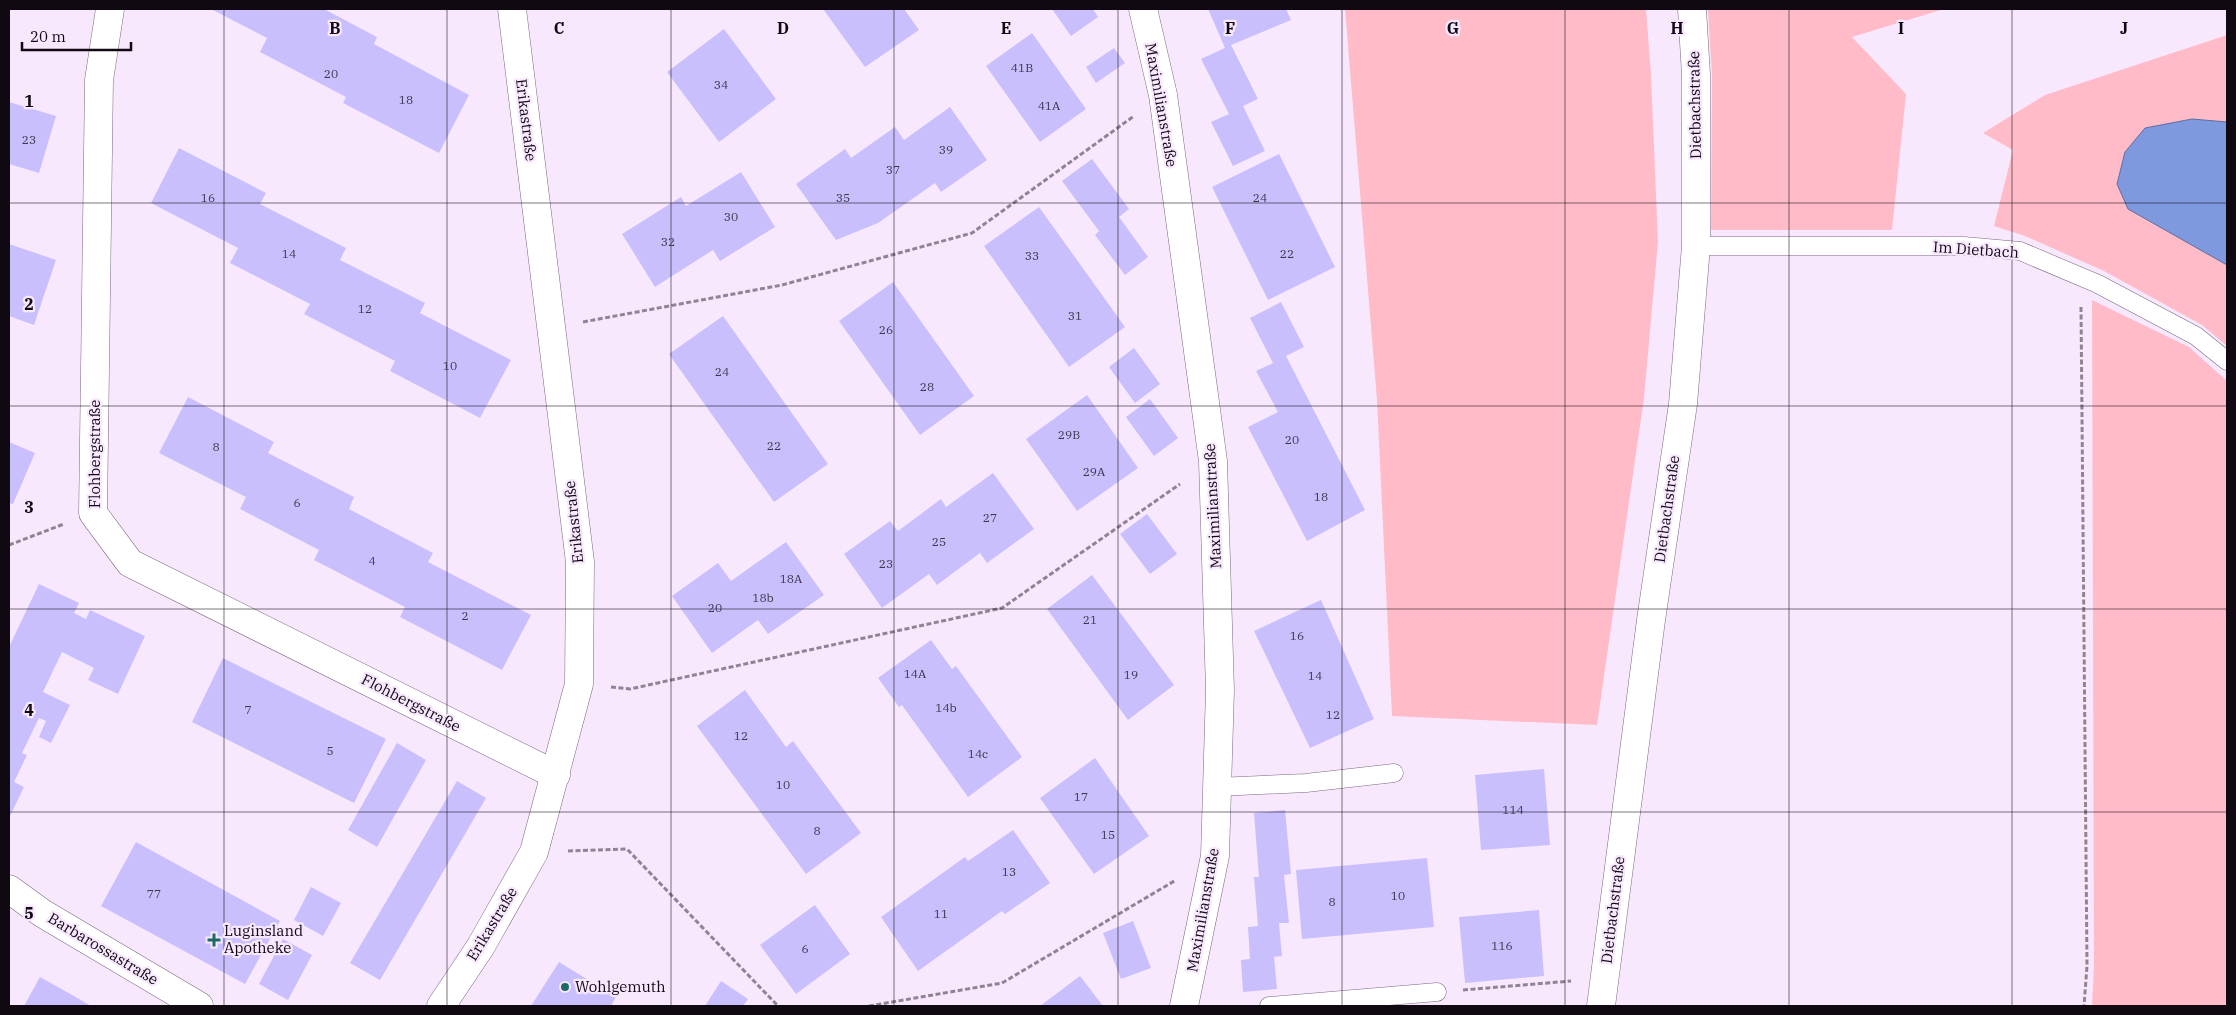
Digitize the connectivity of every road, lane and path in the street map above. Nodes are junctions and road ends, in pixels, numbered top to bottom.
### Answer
1 (110, 9) edge
2 (512, 9) edge
3 (1144, 9) edge
4 (1692, 9) edge
5 (1162, 96) junction
6 (1696, 246) junction
7 (2080, 276) junction
8 (552, 328) junction
9 (2227, 361) edge
10 (1213, 461) junction
11 (93, 513) junction
12 (9, 545) edge
13 (579, 684) junction
14 (1394, 773) dead end
15 (556, 775) junction
16 (1217, 788) junction
17 (534, 852) junction
18 (1215, 856) junction
19 (9, 889) edge
20 (1604, 978) junction
21 (1437, 992) joint
22 (199, 1006) edge
23 (441, 1006) edge
24 (778, 1006) edge
25 (869, 1006) edge
26 (1184, 1006) edge
27 (1269, 1006) edge
28 (1601, 1006) edge
29 (2084, 1006) edge

1 - 11 street, Flohbergstraße
2 - 8 street, Erikastraße
3 - 5 street, Maximilianstraße
4 - 6 street, Dietbachstraße
5 - 8 path
5 - 10 street, Maximilianstraße
6 - 7 lane, Im Dietbach
6 - 20 street, Dietbachstraße
7 - 9 lane, Im Dietbach
7 - 29 path
8 - 13 street, Erikastraße
10 - 13 path
10 - 16 street, Maximilianstraße
11 - 12 path
11 - 15 street, Flohbergstraße
13 - 15 street, Erikastraße
14 - 16 lane
15 - 17 street, Erikastraße
16 - 18 street, Maximilianstraße
17 - 23 street, Erikastraße
17 - 24 path
18 - 25 path
18 - 26 street, Maximilianstraße
19 - 22 street, Barbarossastraße
20 - 21 path
20 - 28 street, Dietbachstraße
21 - 27 lane

